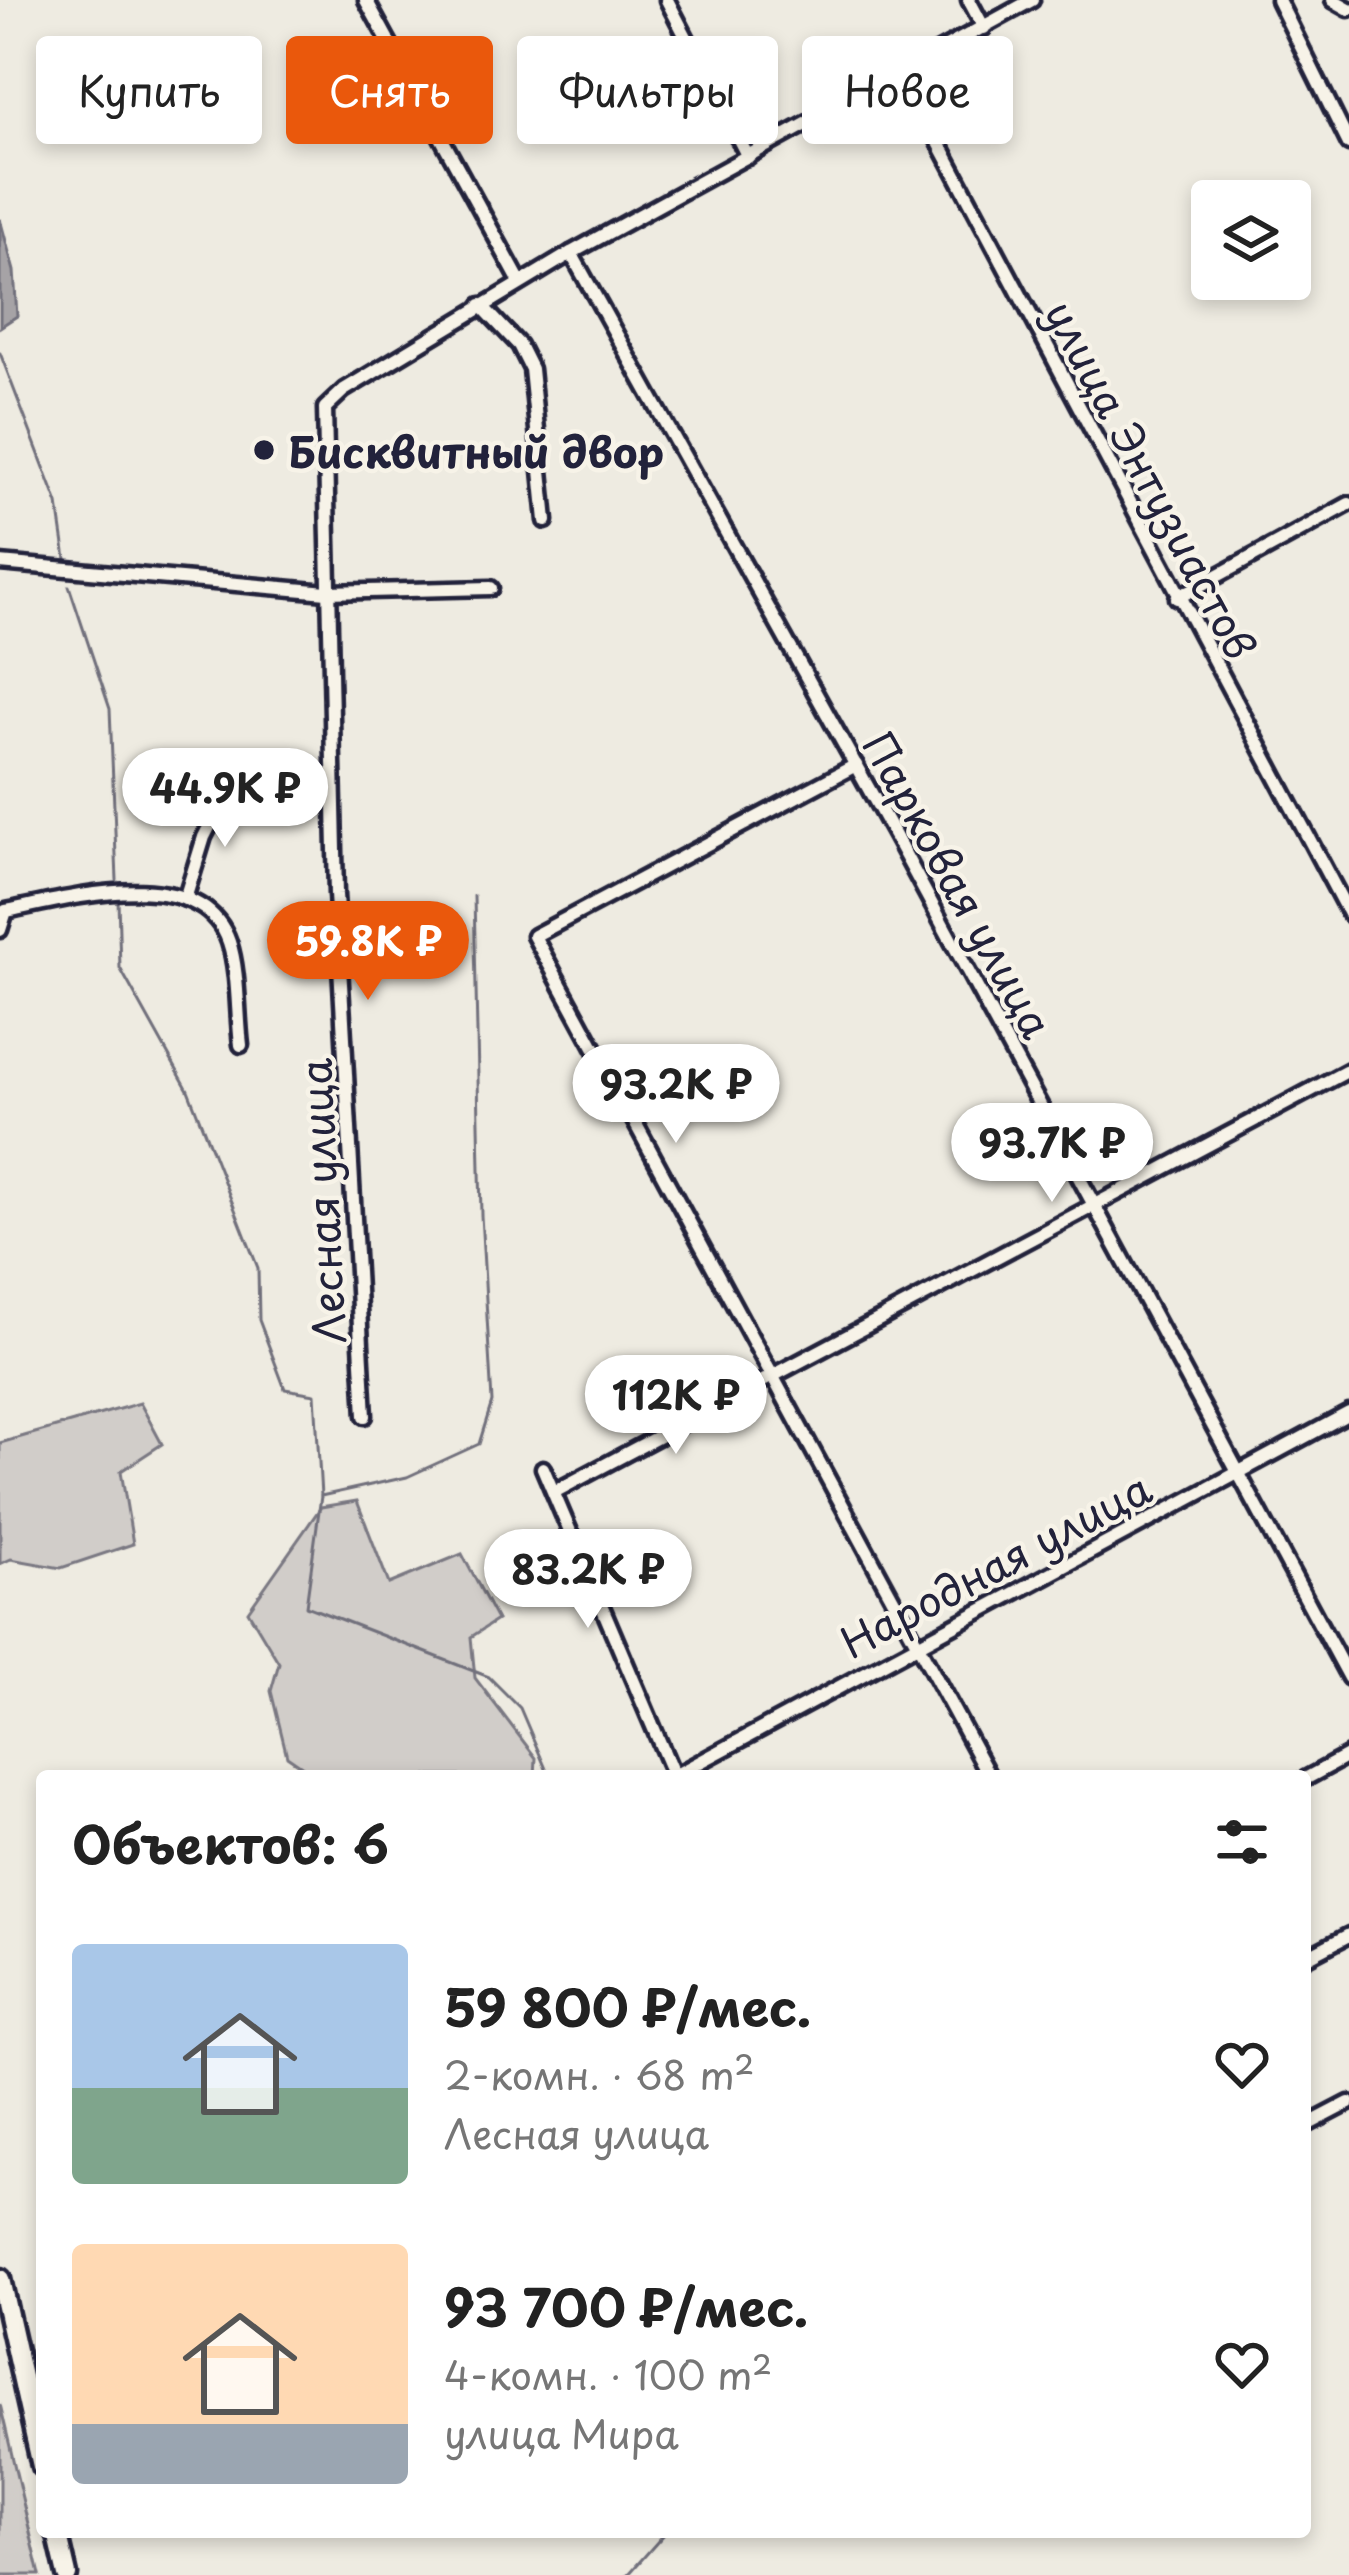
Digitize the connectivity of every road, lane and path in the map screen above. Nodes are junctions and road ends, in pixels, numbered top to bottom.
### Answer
1 (366, 0) edge
2 (667, 0) edge
3 (969, 0) edge
4 (1032, 0) edge
5 (1279, 0) edge
6 (1333, 0) edge
7 (1349, 9) edge
8 (984, 28) junction
9 (969, 36) edge
10 (802, 128) edge
11 (939, 144) edge
12 (1349, 144) edge
13 (748, 157) junction
14 (571, 253) junction
15 (520, 282) junction
16 (481, 305) junction
17 (1349, 504) edge
18 (546, 521) dead end
19 (0, 563) edge
20 (491, 588) dead end
21 (327, 592) junction
22 (1178, 598) junction
23 (856, 765) junction
24 (229, 788) dead end
25 (185, 899) junction
26 (1349, 914) edge
27 (0, 930) edge
28 (242, 1045) dead end
29 (1349, 1070) edge
30 (1097, 1208) junction
31 (776, 1379) junction
32 (1349, 1413) edge
33 (365, 1416) dead end
34 (543, 1468) dead end
35 (1240, 1471) junction
36 (554, 1492) junction
37 (917, 1641) junction
38 (1349, 1678) edge
39 (1349, 1755) edge
40 (671, 1770) edge
41 (685, 1770) edge
42 (986, 1770) edge
43 (1311, 1775) edge
44 (1349, 1935) edge
45 (1311, 1955) edge
46 (1349, 2103) edge
47 (1311, 2123) edge
48 (0, 2279) edge
49 (36, 2439) edge
50 (58, 2538) edge
51 (67, 2575) edge

1 - 15 street
2 - 13 street
3 - 8 street
4 - 8 street
5 - 12 street
6 - 7 street
8 - 9 street
10 - 13 street
11 - 22 street, улица Энтузиастов
13 - 14 street
14 - 15 street
14 - 23 street, Парковая улица
15 - 16 street
16 - 18 street
16 - 21 street, Лесная улица
17 - 22 street
19 - 21 street
20 - 21 street
21 - 33 street, Лесная улица
22 - 26 street, улица Энтузиастов
23 - 30 street, Парковая улица
23 - 31 street
24 - 25 street
25 - 27 street
25 - 28 street
29 - 30 street
30 - 31 street
30 - 35 street, Парковая улица
31 - 36 street
31 - 37 street
32 - 35 street, Народная улица
34 - 36 street
35 - 37 street, Народная улица
35 - 38 street, Парковая улица
36 - 40 street
37 - 41 street, Народная улица
37 - 42 street
39 - 43 street
44 - 45 street
46 - 47 street
48 - 49 street
50 - 51 street

